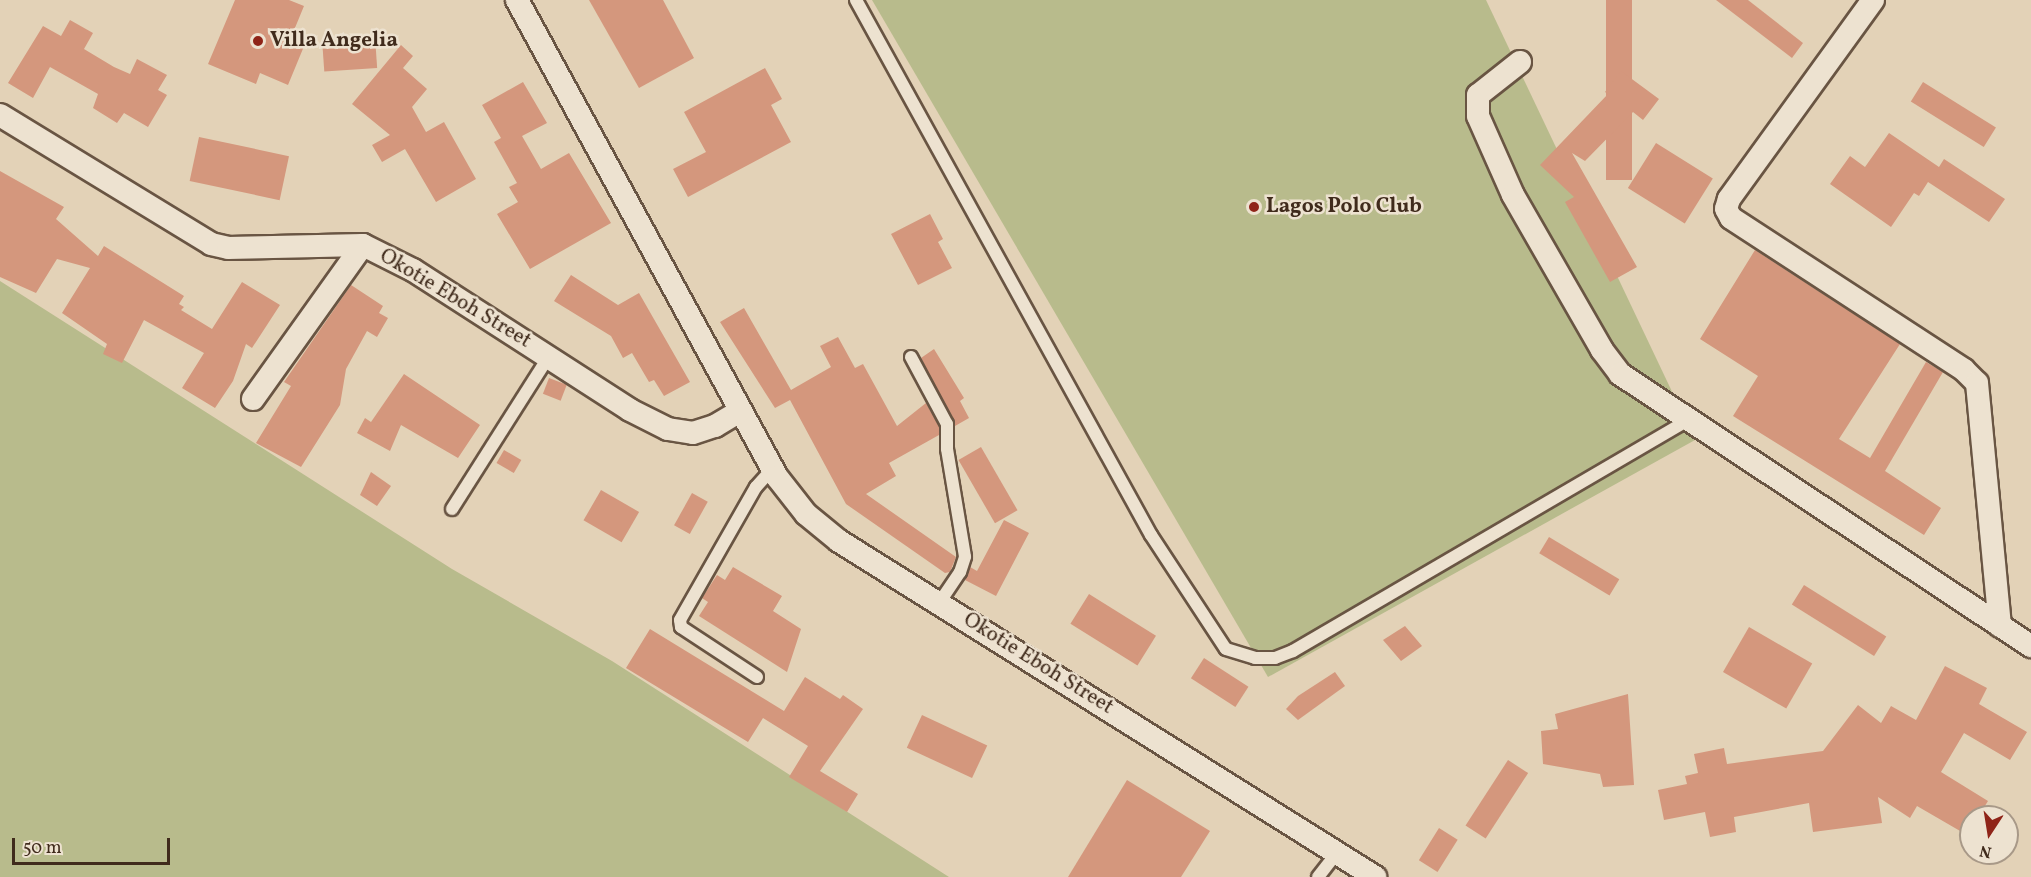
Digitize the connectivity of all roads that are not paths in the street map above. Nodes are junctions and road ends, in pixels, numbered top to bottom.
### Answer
1 (518, 0) edge
2 (856, 0) edge
3 (1873, 0) edge
4 (1521, 62) dead end
5 (0, 116) edge
6 (363, 245) junction
7 (549, 356) junction
8 (911, 357) dead end
9 (253, 399) dead end
10 (740, 411) junction
11 (1688, 420) junction
12 (772, 469) junction
13 (452, 509) dead end
14 (940, 602) junction
15 (2000, 626) junction
16 (2031, 646) edge
17 (757, 677) dead end
18 (1337, 853) junction
19 (1318, 877) edge
20 (1375, 877) edge

1 - 10 street, Okotie Eboh Street
2 - 11 lane
3 - 15 street
4 - 11 street
5 - 6 street, Okotie Eboh Street
6 - 7 street, Okotie Eboh Street
6 - 9 street
7 - 10 street, Okotie Eboh Street
7 - 13 lane
8 - 14 lane
10 - 12 street, Okotie Eboh Street
11 - 15 street
12 - 14 street, Okotie Eboh Street
12 - 17 lane
14 - 18 street, Okotie Eboh Street
15 - 16 street
18 - 19 lane
18 - 20 street, Okotie Eboh Street

